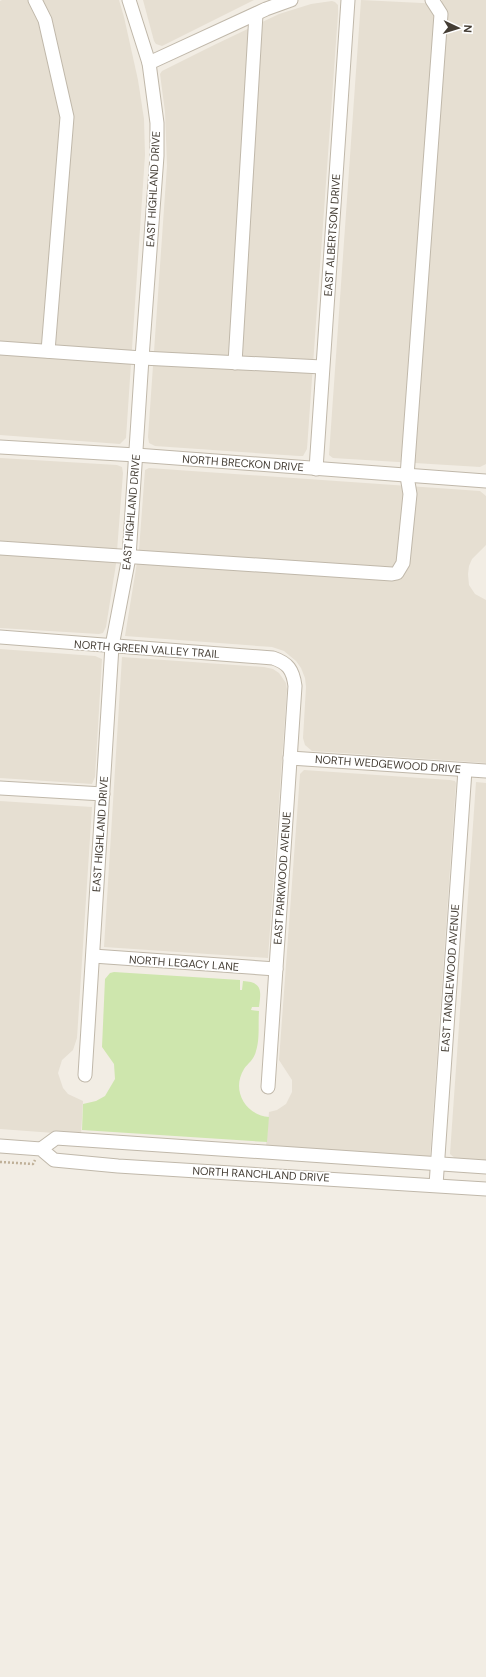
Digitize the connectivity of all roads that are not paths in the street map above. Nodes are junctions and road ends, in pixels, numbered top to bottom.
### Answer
1 (35, 0) edge
2 (129, 0) edge
3 (291, 0) edge
4 (348, 0) edge
5 (432, 0) edge
6 (256, 14) junction
7 (149, 63) junction
8 (0, 348) edge
9 (48, 351) junction
10 (142, 358) junction
11 (235, 363) junction
12 (322, 367) junction
13 (0, 447) edge
14 (136, 455) junction
15 (316, 469) junction
16 (407, 476) junction
17 (486, 481) edge
18 (0, 548) edge
19 (129, 557) junction
20 (0, 638) edge
21 (112, 646) junction
22 (290, 669) joint
23 (290, 758) junction
24 (465, 770) junction
25 (486, 772) edge
26 (0, 788) edge
27 (103, 794) junction
28 (92, 956) junction
29 (276, 969) junction
30 (85, 1075) dead end
31 (268, 1087) dead end
32 (0, 1146) edge
33 (41, 1149) junction
34 (437, 1163) junction
35 (486, 1167) edge
36 (436, 1186) junction
37 (486, 1189) edge

1 - 9 street
2 - 7 street, EAST HIGHLAND DRIVE
3 - 6 street
4 - 12 street, EAST ALBERTSON DRIVE
5 - 16 street
6 - 7 street
6 - 11 street
7 - 10 street, EAST HIGHLAND DRIVE
8 - 9 street
9 - 10 street
10 - 11 street
10 - 14 street, EAST HIGHLAND DRIVE
11 - 12 street
12 - 15 street, EAST ALBERTSON DRIVE
13 - 14 street, NORTH BRECKON DRIVE
14 - 15 street, NORTH BRECKON DRIVE
14 - 19 street, EAST HIGHLAND DRIVE
15 - 16 street, NORTH BRECKON DRIVE
16 - 17 street, NORTH BRECKON DRIVE
16 - 19 street
18 - 19 street
19 - 21 street, EAST HIGHLAND DRIVE
20 - 21 street, NORTH GREEN VALLEY TRAIL
21 - 22 street, NORTH GREEN VALLEY TRAIL
21 - 27 street, EAST HIGHLAND DRIVE
22 - 23 street, EAST PARKWOOD AVENUE
23 - 24 street, NORTH WEDGEWOOD DRIVE
23 - 29 street, EAST PARKWOOD AVENUE
24 - 25 street, NORTH WEDGEWOOD DRIVE
24 - 34 street, EAST TANGLEWOOD AVENUE
26 - 27 street
27 - 28 street, EAST HIGHLAND DRIVE
28 - 29 street, NORTH LEGACY LANE
28 - 30 street, EAST HIGHLAND DRIVE
29 - 31 street, EAST PARKWOOD AVENUE
32 - 33 street
33 - 34 street, NORTH RANCHLAND DRIVE
33 - 36 street, NORTH RANCHLAND DRIVE
34 - 35 street, NORTH RANCHLAND DRIVE
34 - 36 street, EAST TANGLEWOOD AVENUE
36 - 37 street, NORTH RANCHLAND DRIVE

